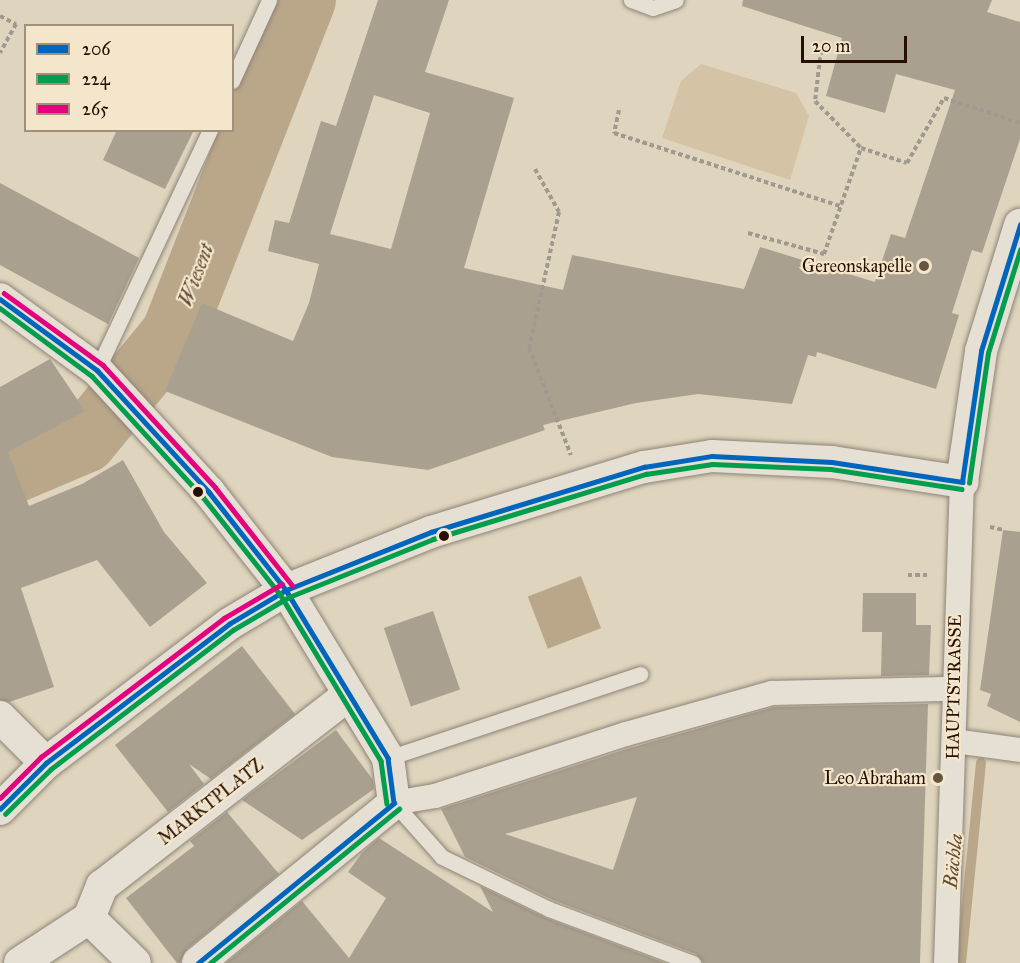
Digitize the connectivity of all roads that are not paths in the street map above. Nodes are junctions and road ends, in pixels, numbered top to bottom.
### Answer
1 (269, 0) edge
2 (631, 0) edge
3 (676, 0) edge
4 (234, 77) edge
5 (209, 132) edge
6 (1020, 225) edge
7 (0, 299) edge
8 (97, 370) junction
9 (962, 483) junction
10 (286, 590) junction
11 (640, 674) dead end
12 (954, 689) junction
13 (347, 696) junction
14 (0, 717) edge
15 (954, 741) junction
16 (1020, 750) edge
17 (388, 759) junction
18 (46, 764) junction
19 (394, 803) junction
20 (0, 808) edge
21 (89, 918) junction
22 (20, 963) edge
23 (135, 963) edge
24 (198, 963) edge
25 (693, 963) edge
26 (946, 963) edge

1 - 4 lane
2 - 3 lane
5 - 8 lane
6 - 9 street
7 - 8 street
8 - 10 street
9 - 10 street
9 - 12 street, HAUPTSTRASSE
10 - 13 street
10 - 18 street
11 - 17 lane
12 - 15 street, HAUPTSTRASSE
12 - 19 street
13 - 17 street
13 - 21 street, MARKTPLATZ
14 - 18 street
15 - 16 street
15 - 26 street, HAUPTSTRASSE
17 - 19 street
18 - 20 street
19 - 24 street
19 - 25 lane
21 - 22 street
21 - 23 street

